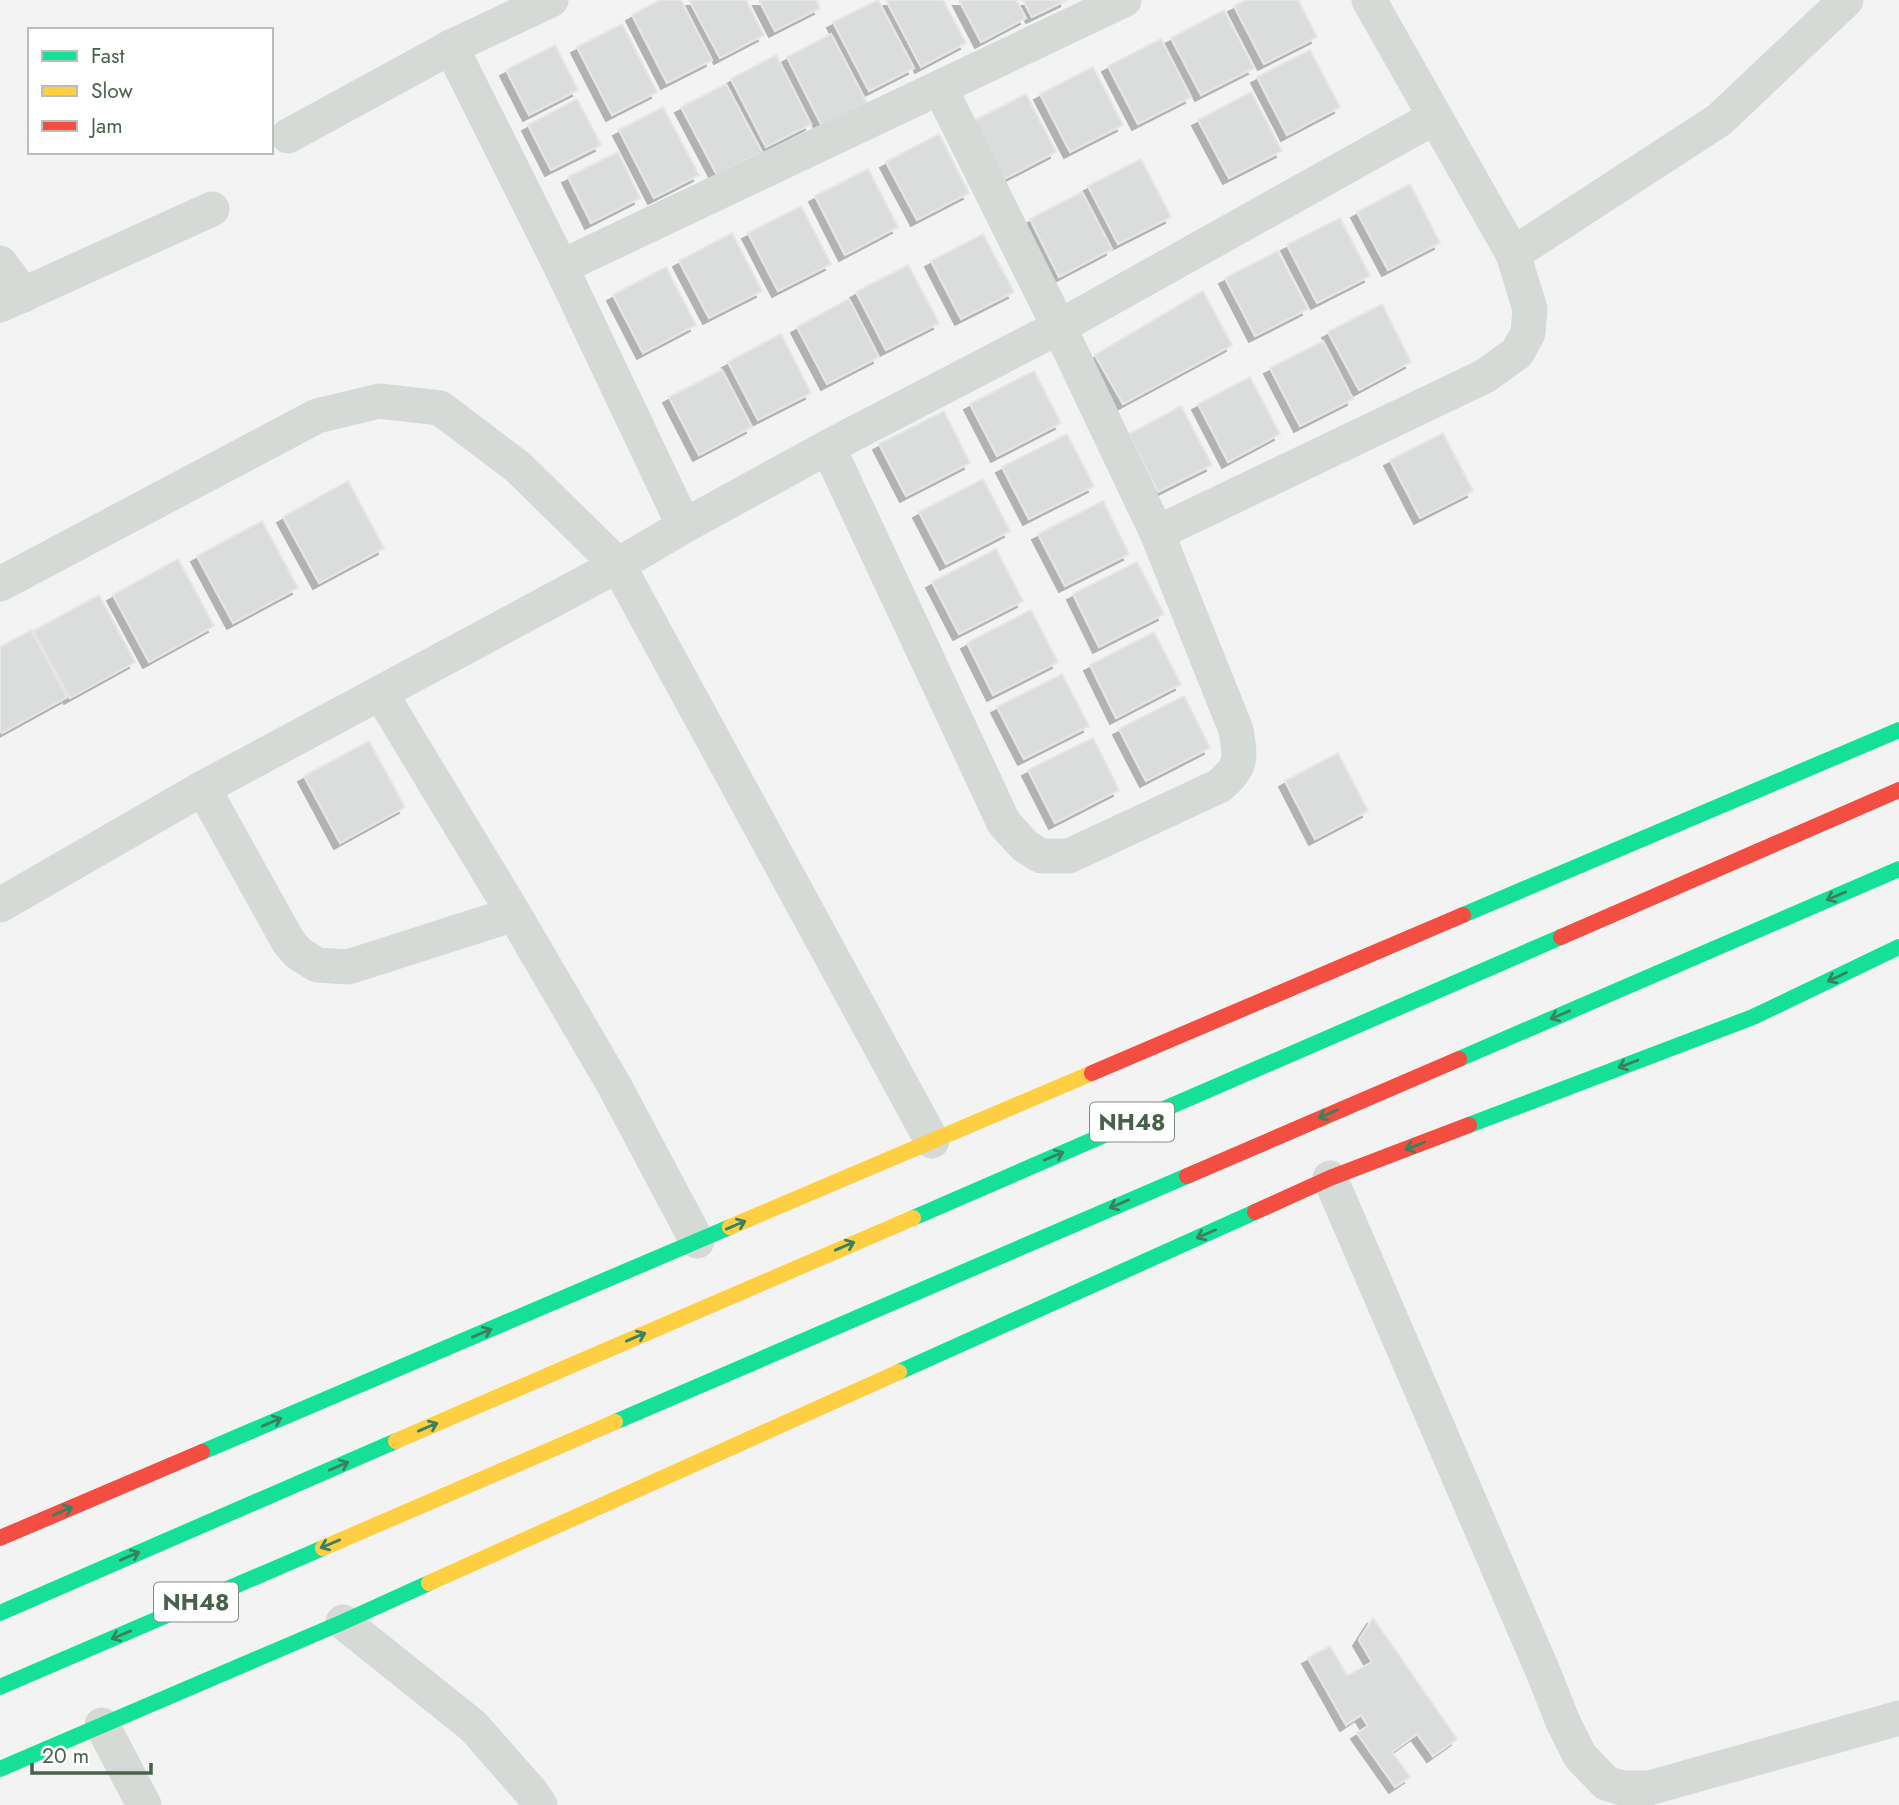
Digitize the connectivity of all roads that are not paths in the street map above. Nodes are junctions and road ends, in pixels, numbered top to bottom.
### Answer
1 (551, 0) edge
2 (1124, 0) edge
3 (1369, 0) edge
4 (1846, 0) edge
5 (451, 47) junction
6 (940, 88) junction
7 (1435, 117) junction
8 (288, 136) dead end
9 (212, 209) dead end
10 (1513, 254) junction
11 (0, 264) edge
12 (561, 267) junction
13 (12, 300) edge
14 (1059, 327) junction
15 (828, 447) junction
16 (684, 526) junction
17 (1157, 533) junction
18 (618, 565) junction
19 (0, 584) edge
20 (381, 694) junction
21 (1899, 730) edge
22 (203, 788) junction
23 (1899, 790) edge
24 (1899, 869) edge
25 (0, 905) edge
26 (514, 914) junction
27 (1899, 947) edge
28 (932, 1142) junction
29 (1330, 1178) junction
30 (697, 1241) junction
31 (0, 1538) edge
32 (0, 1613) edge
33 (343, 1622) junction
34 (0, 1687) edge
35 (1899, 1718) edge
36 (102, 1725) junction
37 (0, 1769) edge
38 (144, 1805) edge
39 (540, 1805) edge

1 - 5 street
2 - 6 street
3 - 7 street
4 - 10 street
5 - 8 street
5 - 12 street
6 - 12 street
6 - 14 street
7 - 10 street
7 - 14 street
9 - 13 street
10 - 17 street
11 - 13 street
12 - 16 street
14 - 15 street
14 - 17 street
15 - 16 street
15 - 17 street
16 - 18 street
18 - 19 street
18 - 20 street
18 - 28 street
20 - 22 street
20 - 26 street
21 - 28 highway
22 - 25 street
22 - 26 street
32 -> 23 highway, NH48
24 -> 34 highway, NH48
26 - 30 street
27 -> 29 highway
30 -> 28 highway
29 -> 33 highway
29 - 35 street
31 -> 30 highway
33 - 36 highway
33 - 39 street
36 - 37 highway
36 - 38 street

